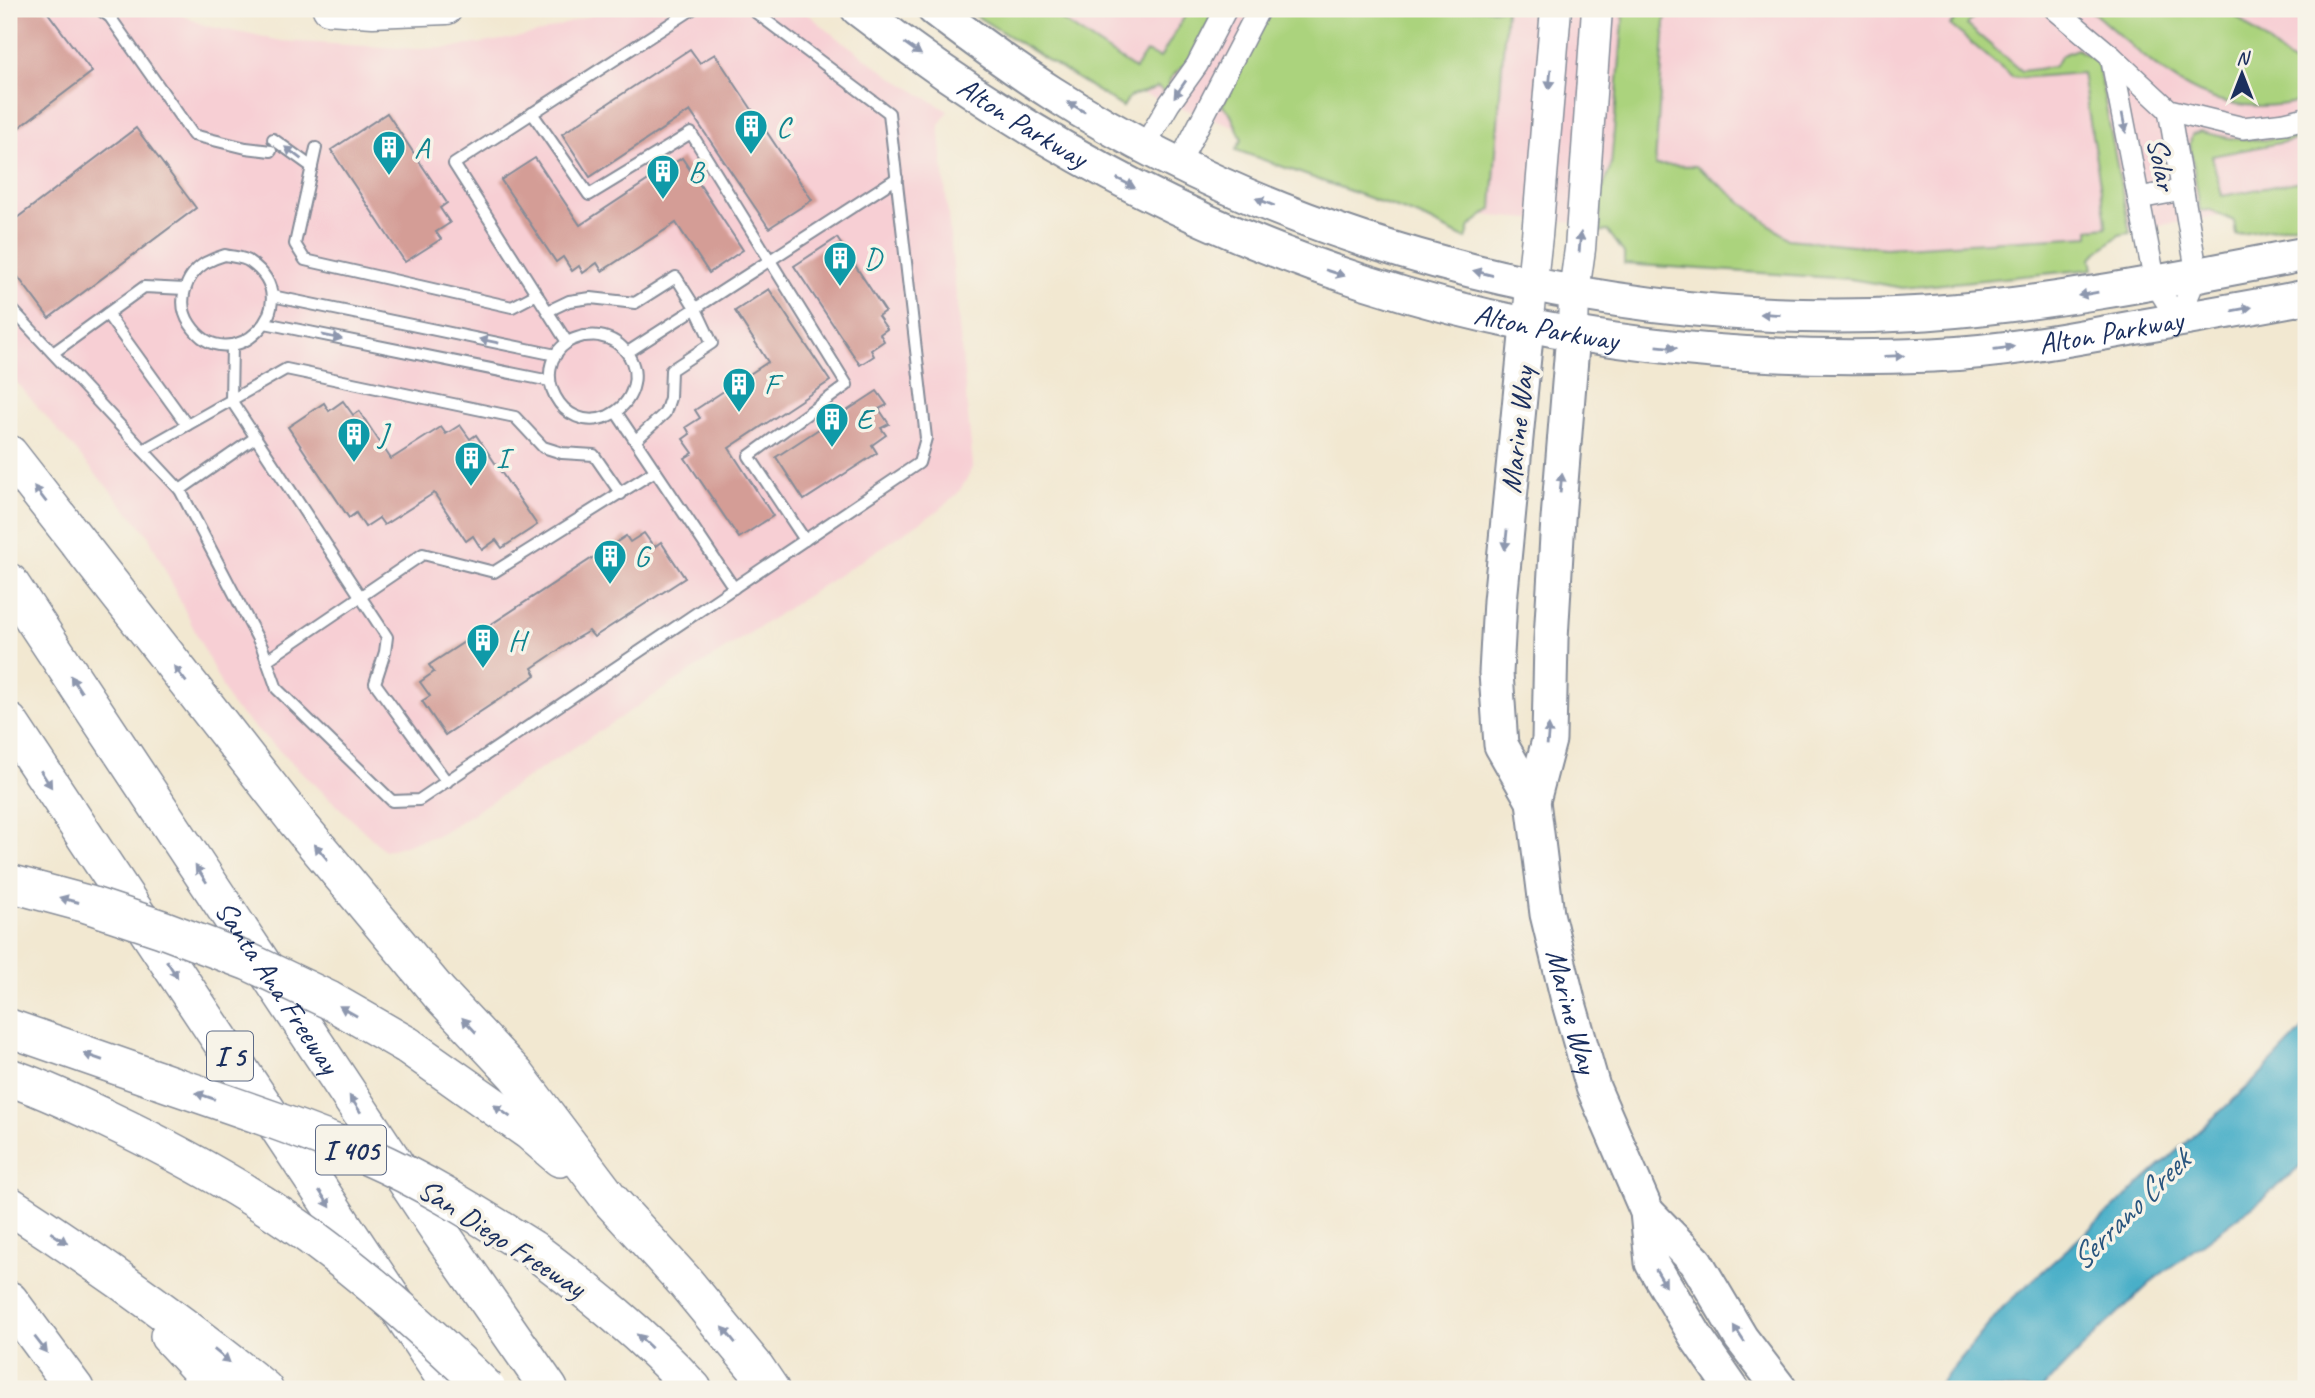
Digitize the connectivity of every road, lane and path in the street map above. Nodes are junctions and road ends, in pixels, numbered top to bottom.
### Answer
1 (99, 9) edge
2 (328, 9) edge
3 (447, 9) edge
4 (693, 9) edge
5 (751, 9) edge
6 (858, 9) edge
7 (933, 9) edge
8 (1226, 9) edge
9 (1259, 9) edge
10 (1556, 9) edge
11 (1597, 9) edge
12 (2055, 9) edge
13 (2111, 56) junction
14 (1197, 65) junction
15 (1222, 78) junction
16 (2169, 110) junction
17 (532, 114) junction
18 (2306, 118) edge
19 (274, 139) dead end
20 (1145, 145) junction
21 (316, 148) dead end
22 (271, 151) dead end
23 (1179, 163) junction
24 (312, 167) junction
25 (897, 178) junction
26 (2182, 190) junction
27 (2139, 198) junction
28 (2306, 254) edge
29 (770, 262) junction
30 (2197, 274) junction
31 (2155, 283) junction
32 (1532, 285) junction
33 (185, 289) junction
34 (1574, 292) junction
35 (537, 294) junction
36 (272, 296) junction
37 (2306, 297) edge
38 (9, 306) edge
39 (696, 309) junction
40 (548, 311) junction
41 (107, 314) junction
42 (2178, 320) junction
43 (265, 323) junction
44 (1527, 326) junction
45 (1573, 334) junction
46 (567, 342) junction
47 (232, 345) junction
48 (628, 352) junction
49 (53, 353) junction
50 (556, 355) junction
51 (550, 381) junction
52 (231, 400) junction
53 (616, 412) junction
54 (187, 425) junction
55 (256, 437) junction
56 (635, 441) junction
57 (144, 450) junction
58 (9, 454) edge
59 (655, 471) junction
60 (180, 490) junction
61 (621, 494) junction
62 (805, 540) junction
63 (9, 582) edge
64 (734, 588) junction
65 (359, 597) junction
66 (267, 660) junction
67 (9, 722) edge
68 (447, 782) junction
69 (1533, 801) junction
70 (9, 883) edge
71 (10, 1029) edge
72 (9, 1077) edge
73 (9, 1098) edge
74 (419, 1202) junction
75 (612, 1202) junction
76 (9, 1205) edge
77 (1647, 1212) junction
78 (109, 1271) junction
79 (9, 1300) edge
80 (75, 1389) edge
81 (218, 1389) edge
82 (264, 1389) edge
83 (452, 1389) edge
84 (461, 1389) edge
85 (487, 1389) edge
86 (523, 1389) edge
87 (549, 1389) edge
88 (693, 1389) edge
89 (770, 1389) edge
90 (1732, 1389) edge
91 (1780, 1389) edge

1 - 22 lane
2 - 3 main road
4 - 17 lane
5 - 25 lane
6 -> 44 main road, Alton Parkway
20 -> 7 main road, Alton Parkway
8 - 14 street
9 - 15 street
10 -> 32 main road, Marine Way
34 -> 11 main road, Marine Way
12 - 13 street
13 - 16 street
13 -> 27 street, Solar
14 - 15 street
14 -> 20 street
15 - 23 street
16 - 18 street
16 - 26 street, Solar
17 - 29 lane
17 - 35 lane
24 -> 19 lane
20 - 23 main road, Alton Parkway
21 - 24 lane
32 -> 23 main road, Alton Parkway
24 - 35 lane
25 - 29 lane
25 - 62 lane
26 - 27 street
26 - 30 street, Solar
27 - 31 street, Solar
28 - 30 main road, Alton Parkway
29 - 39 lane
29 - 62 lane
30 - 31 main road, Alton Parkway
30 - 42 street
31 -> 34 main road, Alton Parkway
31 - 42 street
32 - 34 main road, Alton Parkway
32 - 44 main road, Marine Way
33 - 36 lane
33 - 41 lane
33 - 47 lane
34 - 45 main road, Marine Way
35 - 40 lane
36 - 43 lane
50 -> 36 lane
42 -> 37 main road, Alton Parkway
38 - 49 lane
39 - 40 lane
39 - 48 lane
39 - 56 lane
40 - 46 lane
41 - 49 lane
41 - 54 lane
45 -> 42 main road, Alton Parkway
43 - 47 lane
43 -> 51 lane
44 - 45 main road, Alton Parkway
44 -> 69 main road, Marine Way
69 -> 45 main road, Marine Way
46 - 48 lane
46 - 50 lane
47 - 52 lane
48 - 53 lane
49 - 57 lane
50 - 51 lane
51 - 53 lane
52 - 54 lane
52 - 55 lane
52 - 61 lane
53 - 56 lane
54 - 57 lane
55 - 60 lane
55 - 65 lane
56 - 59 lane
57 - 60 lane
75 -> 58 highway
59 - 61 lane
59 - 64 lane
60 - 66 lane
61 - 65 lane
62 - 64 lane
74 -> 63 highway, Santa Ana Freeway / I 5
64 - 68 lane
65 - 66 lane
65 - 68 lane
66 - 68 lane
67 -> 83 highway, I 5
69 - 77 main road, Marine Way
75 -> 70 highway, bridge
88 -> 71 highway, San Diego Freeway / I 405, bridge
72 - 85 highway, bridge
73 - 84 highway
74 - 86 highway
74 - 87 highway, Santa Ana Freeway / I 5
89 -> 75 highway
76 -> 78 highway
77 -> 90 main road, Marine Way
91 -> 77 main road, Marine Way
78 - 81 highway
78 -> 82 highway
79 -> 80 highway

